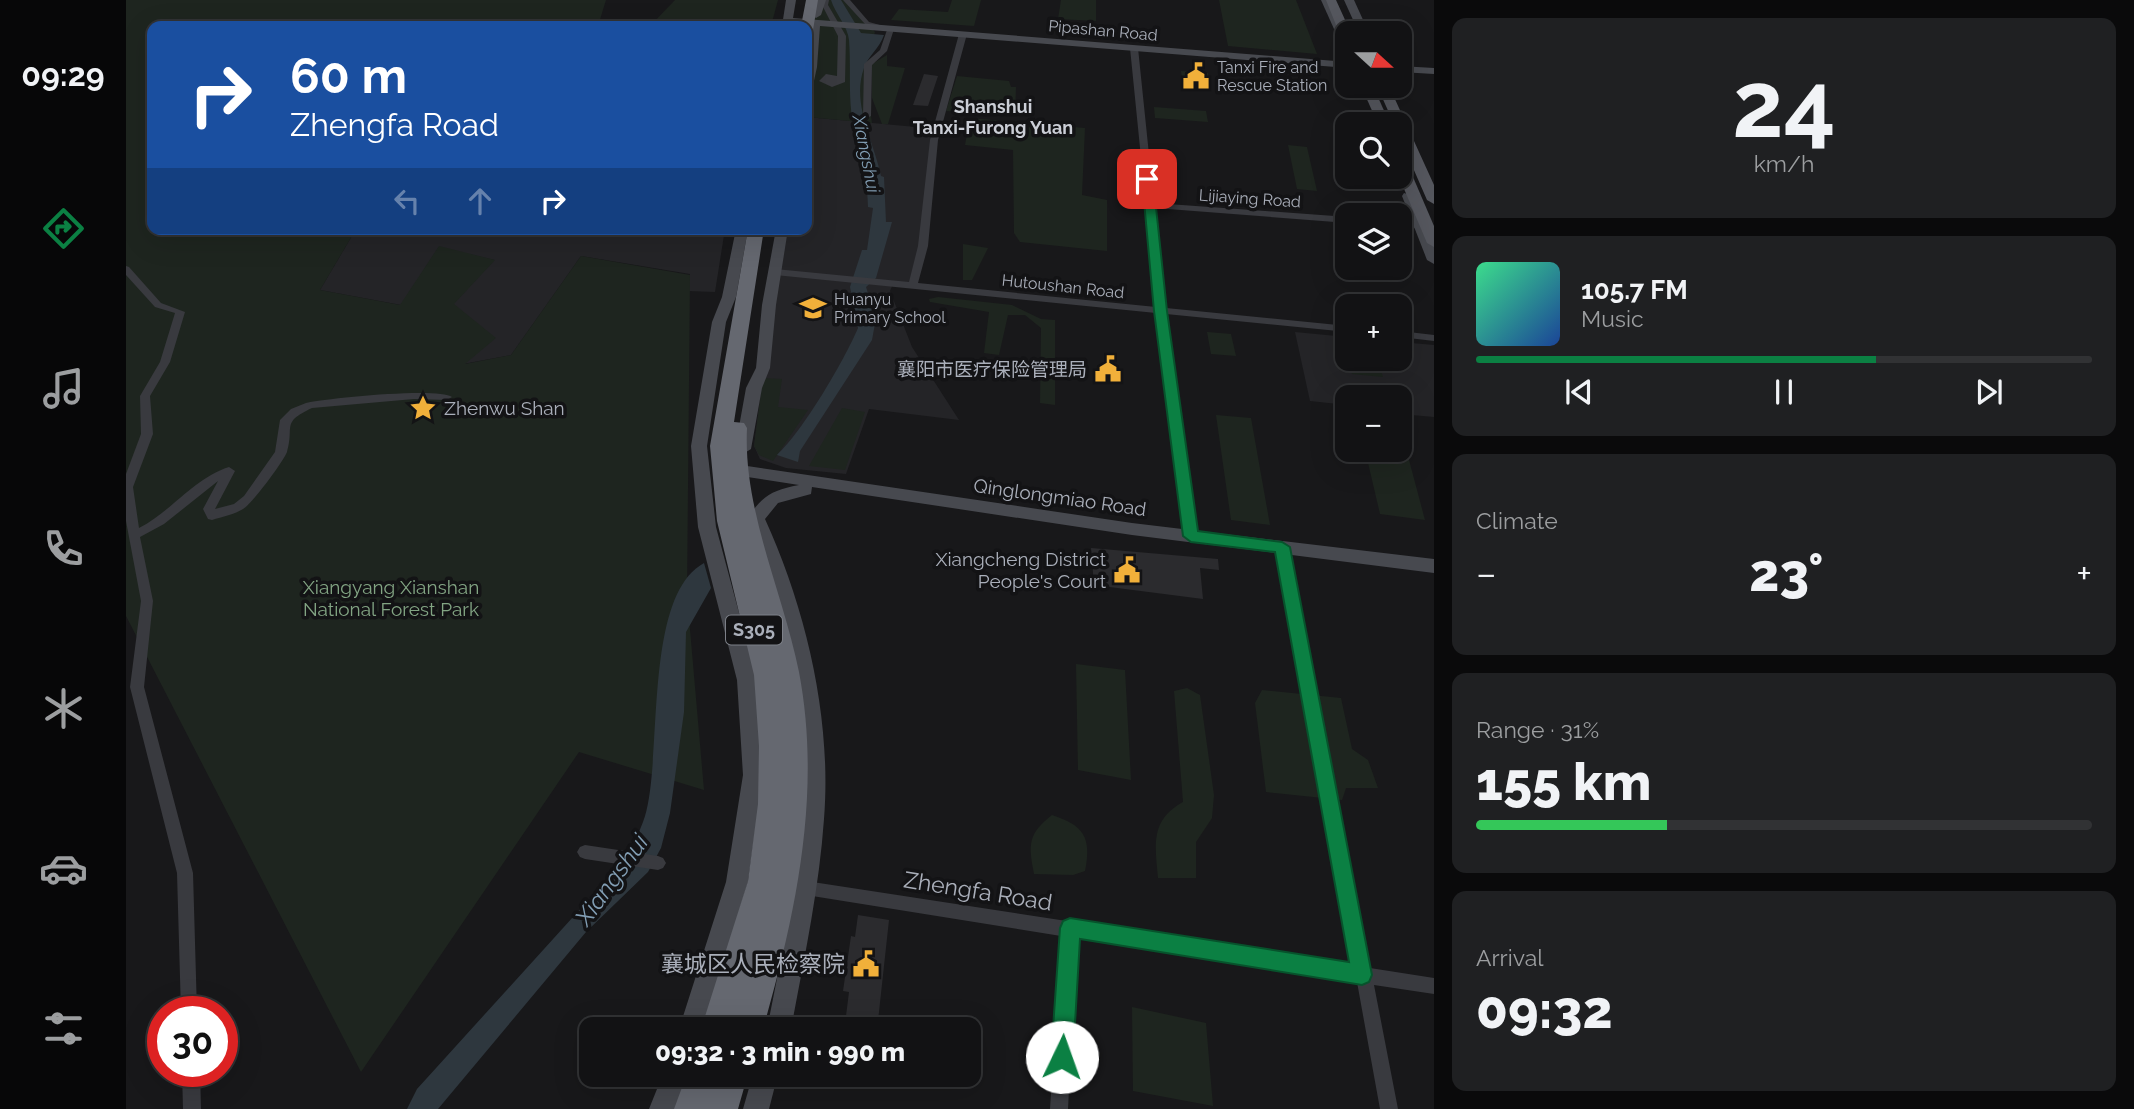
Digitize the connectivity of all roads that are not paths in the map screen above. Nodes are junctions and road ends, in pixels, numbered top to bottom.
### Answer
1 (791, 0) edge
2 (823, 0) edge
3 (846, 0) edge
4 (1328, 0) edge
5 (1347, 0) edge
6 (803, 19) edge
7 (1337, 21) edge
8 (1338, 21) edge
9 (1357, 21) edge
10 (835, 22) junction
11 (860, 24) junction
12 (891, 29) junction
13 (963, 34) junction
14 (1134, 48) junction
15 (1333, 61) joint
16 (1412, 68) edge
17 (1434, 69) edge
18 (840, 81) dead end
19 (1389, 98) edge
20 (1394, 98) edge
21 (867, 116) dead end
22 (1430, 180) edge
23 (1406, 189) edge
24 (1410, 189) edge
25 (1434, 200) edge
26 (1150, 205) junction
27 (1335, 219) edge
28 (1412, 225) edge
29 (1423, 225) junction
30 (744, 235) edge
31 (756, 235) edge
32 (768, 235) edge
33 (778, 235) edge
34 (1434, 243) edge
35 (1434, 260) edge
36 (126, 269) edge
37 (755, 271) junction
38 (833, 278) joint
39 (892, 284) joint
40 (913, 286) junction
41 (1161, 311) junction
42 (1335, 328) edge
43 (1412, 335) edge
44 (1434, 338) edge
45 (447, 397) dead end
46 (734, 463) junction
47 (799, 484) junction
48 (753, 524) junction
49 (134, 535) junction
50 (1191, 536) junction
51 (1283, 551) junction
52 (1434, 566) edge
53 (1434, 575) edge
54 (585, 852) dead end
55 (658, 863) dead end
56 (773, 883) junction
57 (1070, 928) junction
58 (1362, 975) junction
59 (1434, 986) edge
60 (189, 996) edge
61 (698, 1017) edge
62 (722, 1017) edge
63 (751, 1017) edge
64 (779, 1017) edge
65 (191, 1087) edge
66 (671, 1087) edge
67 (699, 1087) edge
68 (728, 1087) edge
69 (762, 1087) edge
70 (192, 1109) edge
71 (662, 1109) edge
72 (691, 1109) edge
73 (721, 1109) edge
74 (756, 1109) edge
75 (1059, 1109) edge
76 (1389, 1109) edge

1 - 6 street
2 - 6 street
2 - 10 street
3 - 11 street
4 - 7 street
4 - 8 main road
5 - 9 main road
6 - 10 street
10 - 11 street
10 - 18 street
11 - 12 street, Pipashan Road
11 - 15 street, Pipashan Road
12 - 13 street, Pipashan Road
12 - 21 street
13 - 14 street, Pipashan Road
13 - 40 street
14 - 15 street, Pipashan Road
14 - 26 street
16 - 17 street
19 - 22 main road
20 - 22 street
22 - 25 main road
23 - 29 street
24 - 29 main road
26 - 27 street, Lijiaying Road
26 - 41 street
28 - 29 street
29 - 34 main road
29 - 35 street
30 - 37 street
31 - 37 highway, S305
32 - 37 highway, S305
33 - 37 street
36 - 49 street
37 - 38 street, Hutoushan Road
37 - 46 highway, S305
37 - 46 highway, S305
37 - 56 street
38 - 39 street, Hutoushan Road
39 - 40 street, Hutoushan Road
40 - 41 street, Hutoushan Road
41 - 42 street, Hutoushan Road
41 - 50 street
43 - 44 street
45 - 49 street
46 - 47 street, Qinglongmiao Road
46 - 47 street
46 - 48 highway, S305
46 - 56 highway, S305
47 - 48 street
47 - 50 street, Qinglongmiao Road
47 - 51 street, Qinglongmiao Road
48 - 56 highway, S305
49 - 60 street
50 - 51 street, Qinglongmiao Road
51 - 52 street, Qinglongmiao Road
51 - 53 street, Qinglongmiao Road
51 - 58 street
54 - 55 street
56 - 57 street, Zhengfa Road
56 - 61 street
56 - 62 highway, S305
56 - 63 highway, S305
56 - 64 street
57 - 58 street, Zhengfa Road
57 - 75 street
58 - 59 street, Zhengfa Road
58 - 76 street
65 - 70 street
66 - 71 street
67 - 72 highway
68 - 73 highway
69 - 74 street

